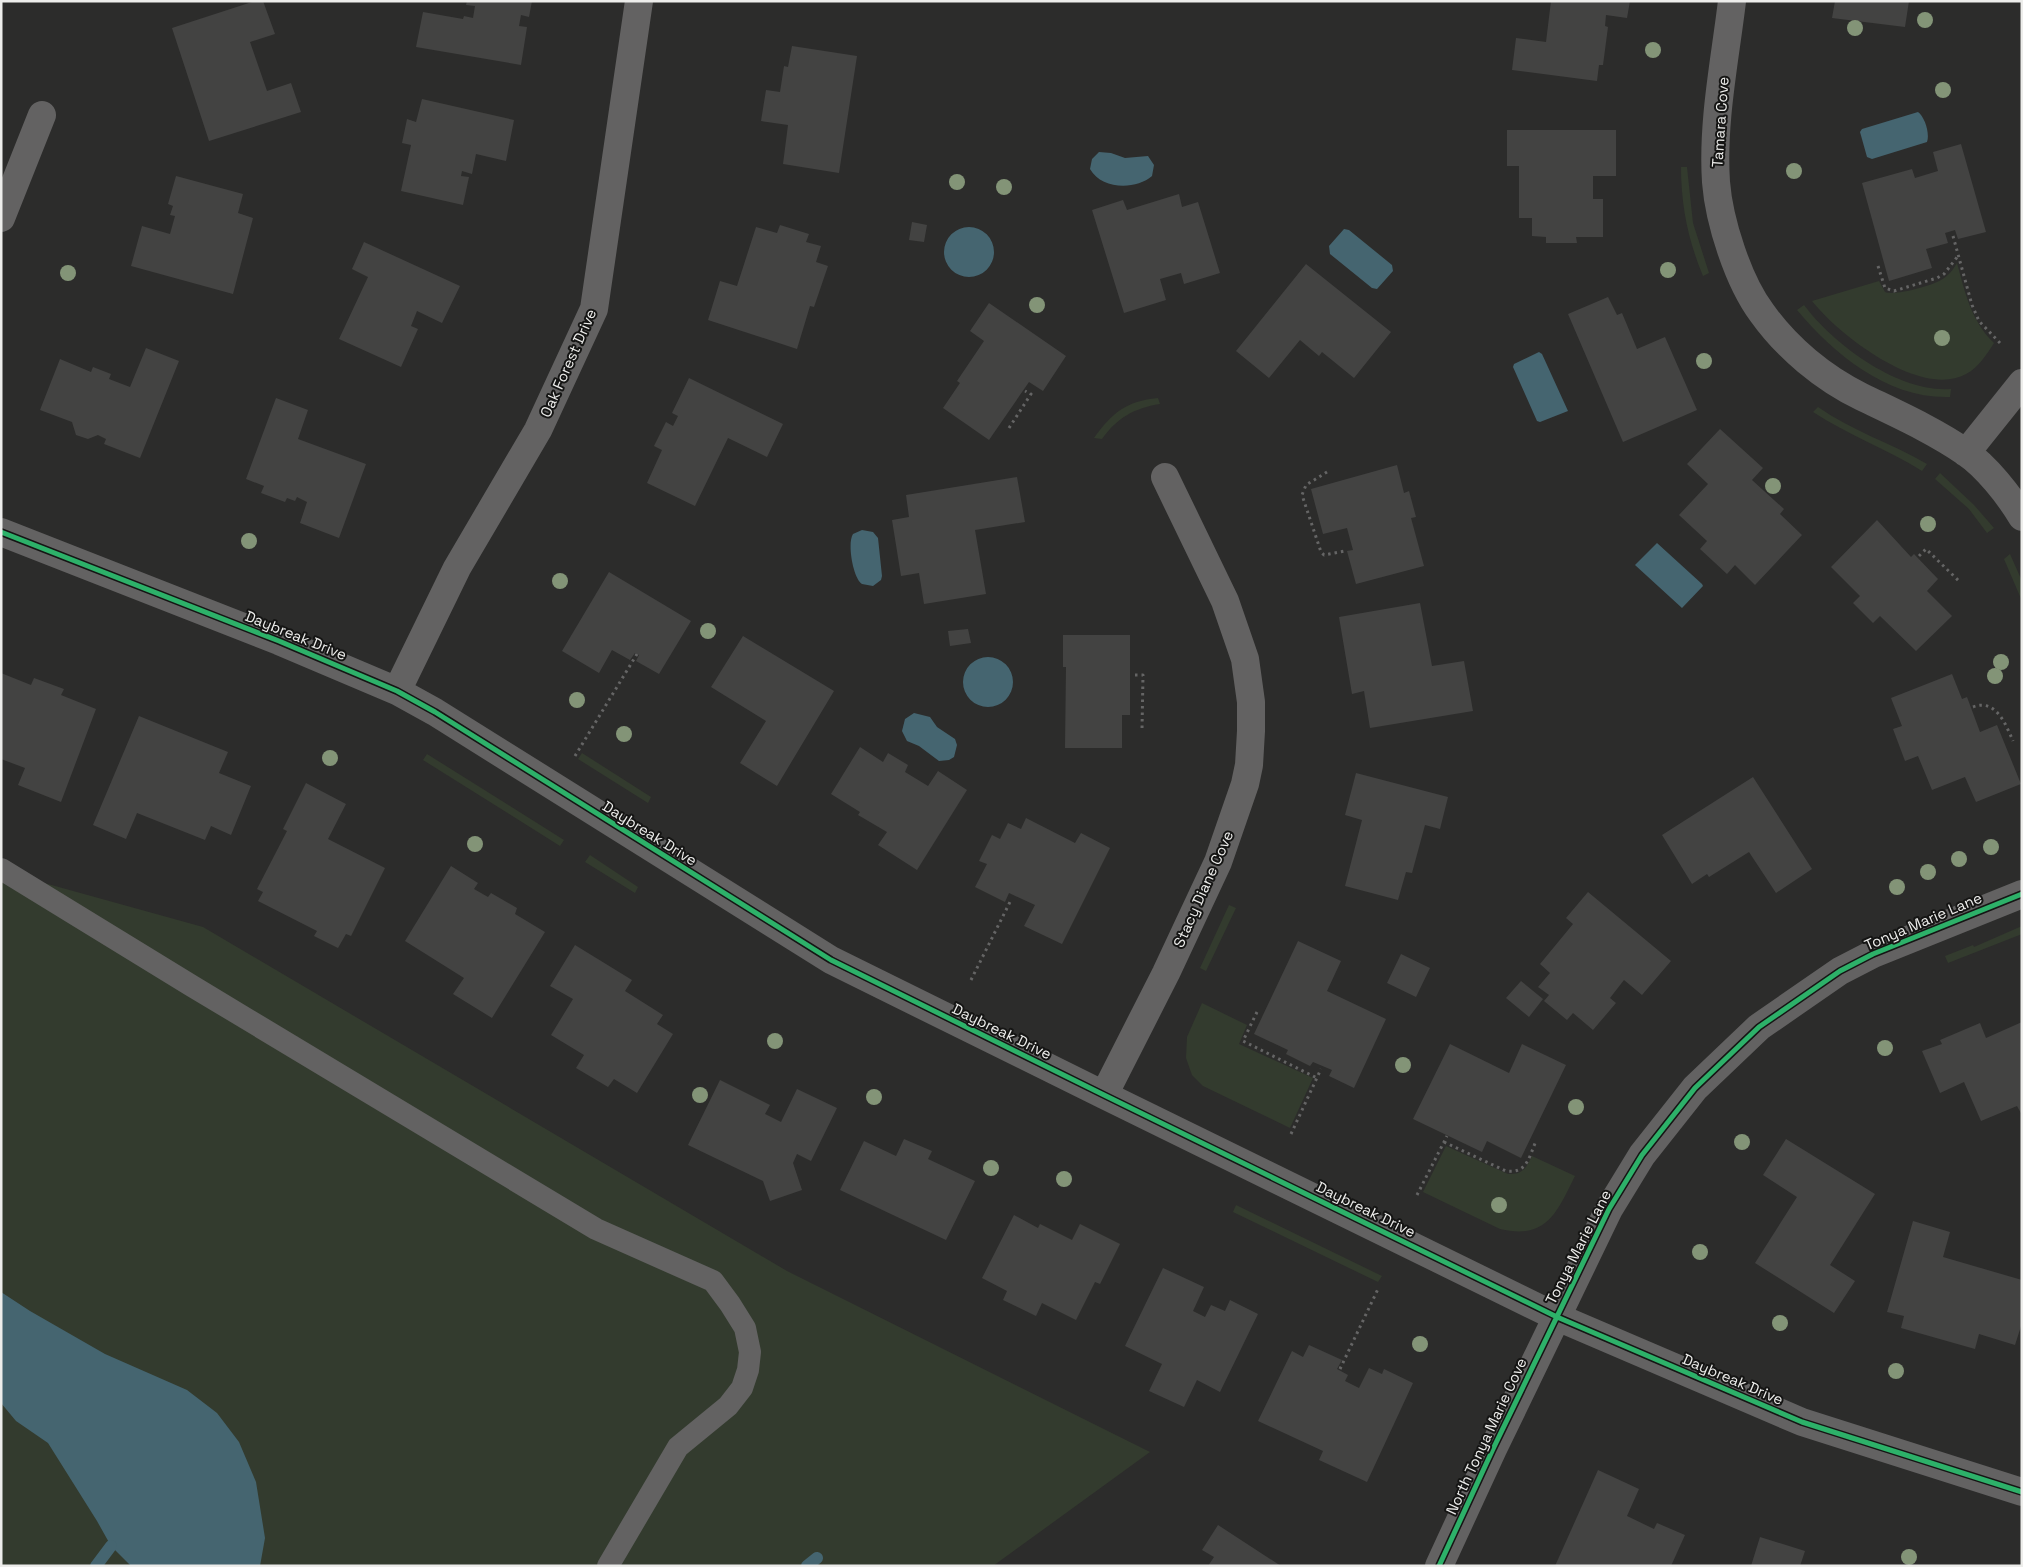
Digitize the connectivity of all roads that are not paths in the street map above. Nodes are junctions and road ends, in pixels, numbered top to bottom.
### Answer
1 (639, 1) edge
2 (1732, 1) edge
3 (42, 115) dead end
4 (1, 218) edge
5 (2022, 383) edge
6 (1966, 452) junction
7 (1166, 477) dead end
8 (2022, 517) edge
9 (1, 532) edge
10 (397, 691) junction
11 (1, 868) edge
12 (2022, 894) edge
13 (1104, 1095) junction
14 (1557, 1317) junction
15 (2022, 1492) edge
16 (608, 1566) edge
17 (1439, 1566) edge

1 - 10 street, Oak Forest Drive
2 - 6 street, Tamara Cove
3 - 4 street
5 - 6 street
6 - 8 street, Tamara Cove
7 - 13 street, Stacy Diane Cove
9 - 10 street, Daybreak Drive
10 - 13 street, Daybreak Drive
11 - 16 lane
12 - 14 street, Tonya Marie Lane
13 - 14 street, Daybreak Drive
14 - 15 street, Daybreak Drive
14 - 17 street, North Tonya Marie Cove

